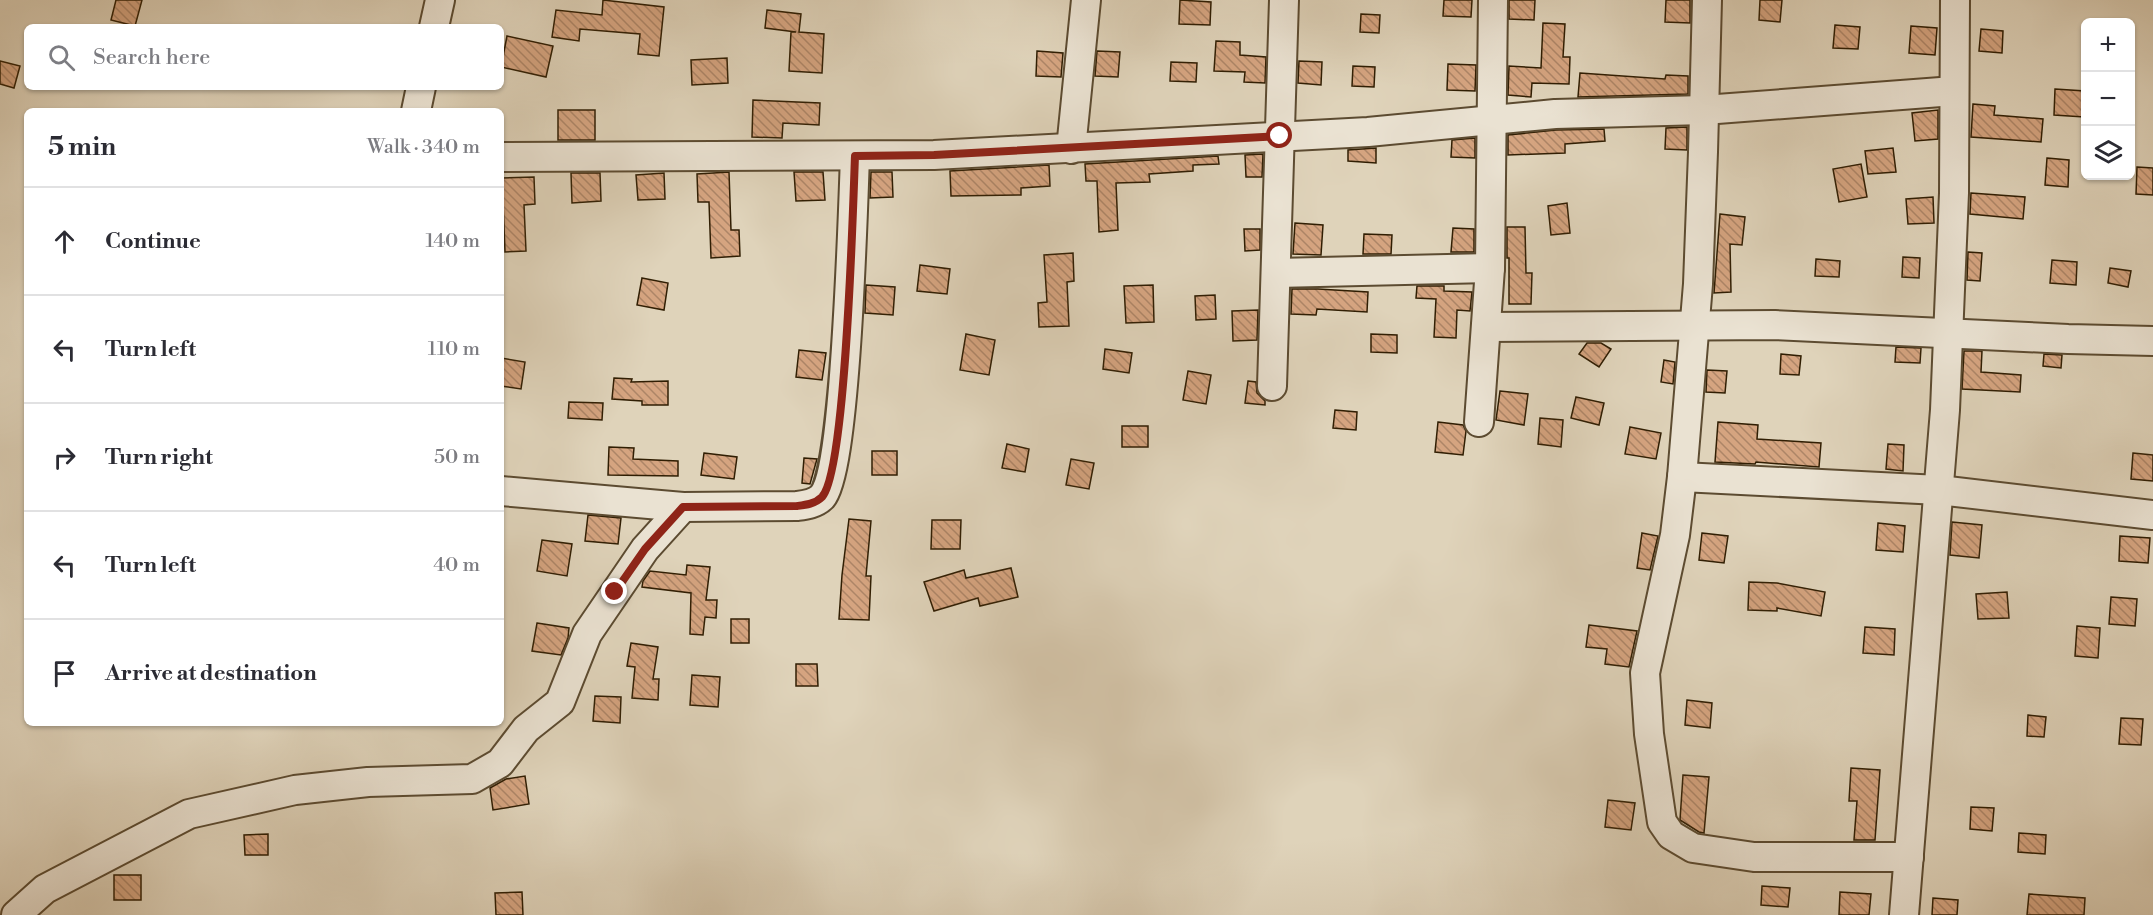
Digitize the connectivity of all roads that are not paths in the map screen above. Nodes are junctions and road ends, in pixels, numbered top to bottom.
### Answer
1 (440, 0) edge
2 (1086, 0) edge
3 (1284, 0) edge
4 (1493, 0) edge
5 (1707, 0) edge
6 (1955, 0) edge
7 (435, 24) edge
8 (420, 90) edge
9 (1954, 91) junction
10 (417, 108) edge
11 (1704, 110) junction
12 (1492, 120) junction
13 (1280, 136) junction
14 (1071, 148) junction
15 (504, 156) edge
16 (855, 156) junction
17 (1490, 268) junction
18 (1276, 273) junction
19 (1694, 324) junction
20 (1486, 327) junction
21 (1948, 333) junction
22 (2153, 341) edge
23 (1272, 386) dead end
24 (1479, 422) dead end
25 (1682, 477) junction
26 (1939, 490) junction
27 (504, 491) edge
28 (683, 507) junction
29 (2153, 516) edge
30 (1909, 857) junction
31 (16, 915) edge
32 (1904, 915) edge

1 - 7 street
2 - 14 street
3 - 13 street
4 - 12 street
5 - 11 street
6 - 9 street
8 - 10 street
9 - 11 street
9 - 21 street
11 - 12 street
11 - 19 street
12 - 13 street
12 - 17 street
13 - 14 street
13 - 18 street
14 - 16 street
15 - 16 street
16 - 28 street
17 - 18 street
17 - 20 street
18 - 23 street
19 - 20 street
19 - 21 street
19 - 25 street
20 - 24 street
21 - 22 street
21 - 26 street
25 - 26 street
25 - 30 street
26 - 29 street
26 - 30 street
27 - 28 street
28 - 31 street
30 - 32 street

